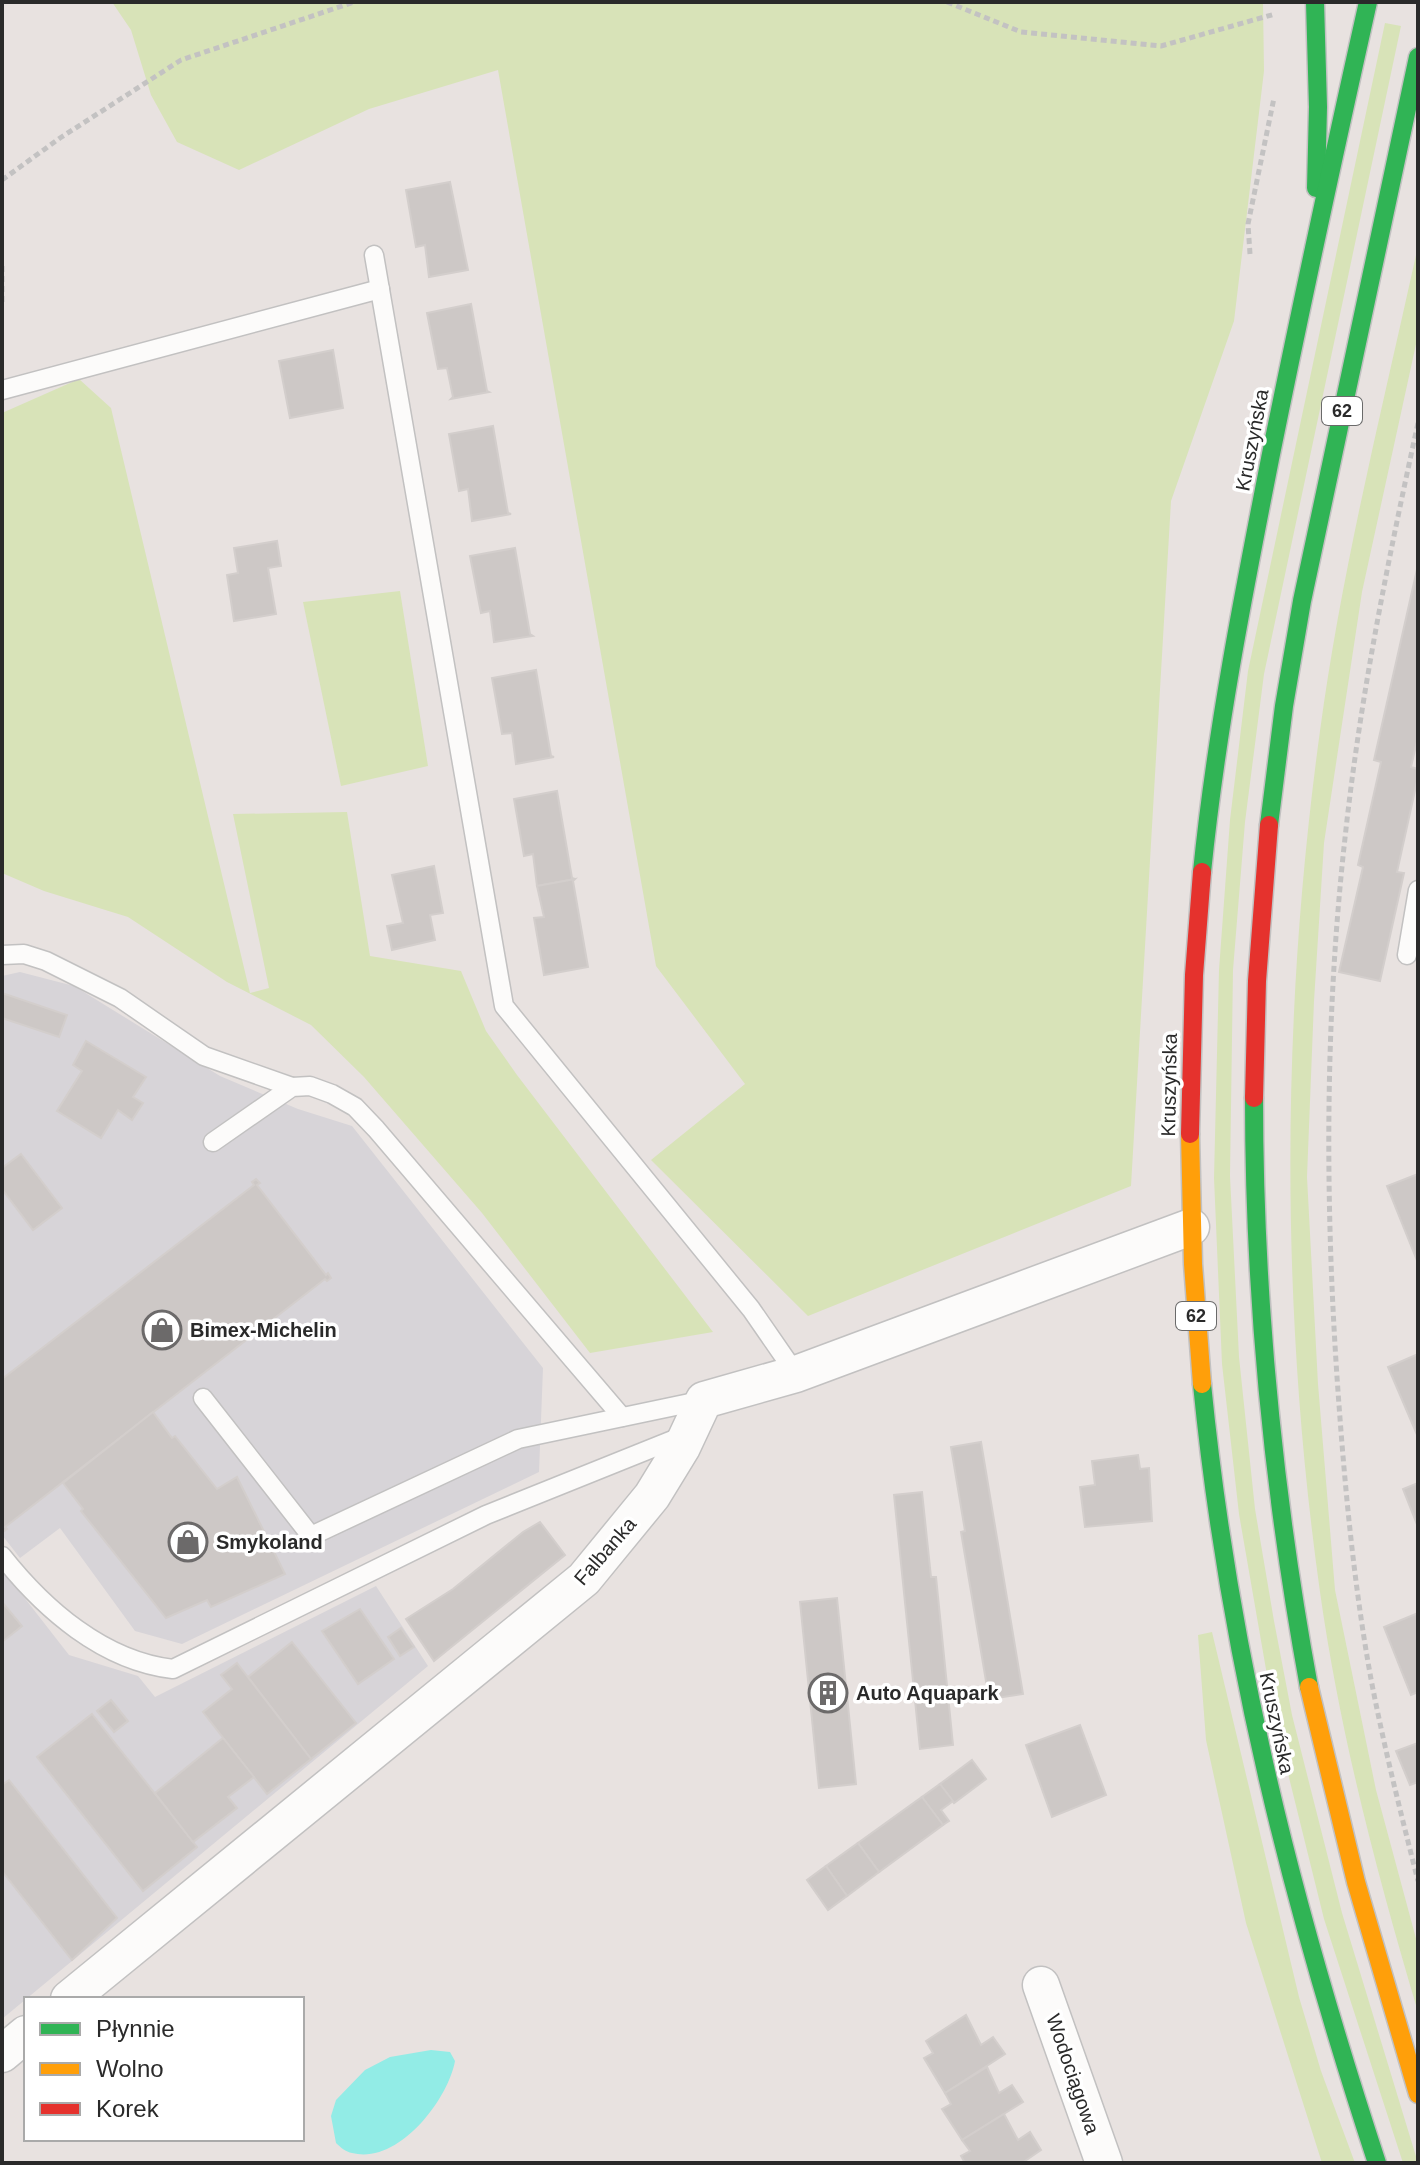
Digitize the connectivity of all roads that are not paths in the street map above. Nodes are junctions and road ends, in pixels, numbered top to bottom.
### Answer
1 (1315, 2) edge
2 (1368, 2) edge
3 (1418, 57) edge
4 (1418, 130) edge
5 (1376, 253) junction
6 (374, 255) dead end
7 (1311, 259) junction
8 (380, 289) junction
9 (2, 390) edge
10 (1418, 890) edge
11 (2, 955) edge
12 (1407, 955) dead end
13 (292, 1087) junction
14 (213, 1142) dead end
15 (1191, 1227) junction
16 (796, 1374) junction
17 (203, 1398) dead end
18 (704, 1400) junction
19 (622, 1417) junction
20 (688, 1434) junction
21 (2, 1556) edge
22 (1041, 1985) dead end
23 (71, 1997) edge
24 (24, 2036) edge
25 (2, 2054) edge
26 (1418, 2094) edge
27 (1104, 2163) edge
28 (1377, 2163) edge

1 - 7 main road
2 - 7 main road, Kruszyńska / 62
3 - 5 main road, Kruszyńska / 62
4 - 5 main road
5 - 26 main road, Kruszyńska / 62
6 - 8 lane
7 - 15 main road, Kruszyńska / 62
8 - 9 lane
8 - 16 lane
10 - 12 lane
11 - 13 lane
13 - 14 lane
13 - 19 lane
15 - 16 street
15 - 28 main road, Kruszyńska / 62
16 - 18 street
17 - 19 lane
18 - 19 lane
18 - 20 street, Falbanka
20 - 21 lane
20 - 23 street, Falbanka
22 - 27 street, Wodociągowa
24 - 25 street

